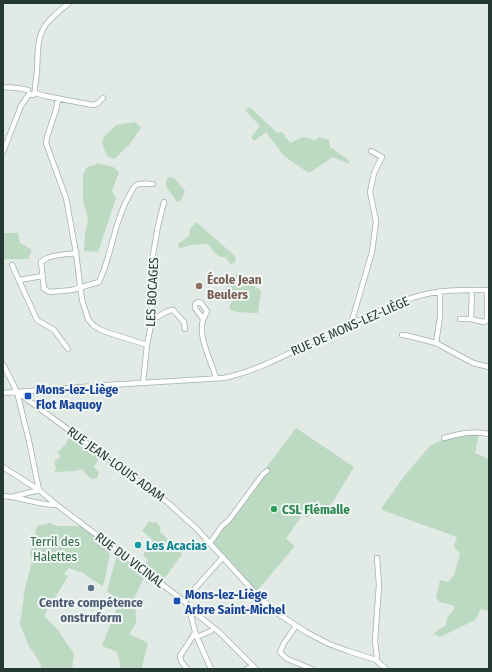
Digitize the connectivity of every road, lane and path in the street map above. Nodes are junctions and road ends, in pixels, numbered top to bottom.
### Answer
1 (69, 3) edge
2 (3, 87) edge
3 (34, 90) junction
4 (28, 92) junction
5 (103, 98) dead end
6 (58, 99) junction
7 (371, 151) dead end
8 (3, 152) edge
9 (153, 184) dead end
10 (164, 202) dead end
11 (76, 253) junction
12 (12, 264) dead end
13 (43, 276) junction
14 (19, 280) junction
15 (81, 288) junction
16 (472, 290) junction
17 (488, 290) edge
18 (440, 292) junction
19 (203, 318) dead end
20 (151, 319) junction
21 (460, 319) dead end
22 (471, 319) junction
23 (351, 324) junction
24 (185, 329) dead end
25 (402, 335) dead end
26 (436, 343) junction
27 (147, 345) junction
28 (68, 349) dead end
29 (3, 364) edge
30 (489, 367) edge
31 (216, 378) junction
32 (143, 382) junction
33 (17, 392) junction
34 (3, 393) edge
35 (489, 434) edge
36 (444, 438) dead end
37 (3, 467) edge
38 (267, 471) dead end
39 (39, 490) junction
40 (3, 496) edge
41 (11, 497) junction
42 (57, 505) junction
43 (210, 542) junction
44 (223, 557) junction
45 (377, 558) dead end
46 (184, 601) junction
47 (193, 611) junction
48 (296, 626) junction
49 (211, 631) dead end
50 (196, 635) junction
51 (376, 660) junction
52 (255, 668) edge
53 (188, 669) edge
54 (211, 669) edge
55 (247, 669) edge
56 (312, 669) edge
57 (386, 669) edge

1 - 3 street
2 - 4 street
3 - 4 street
3 - 6 street
4 - 8 street
5 - 6 street
6 - 11 street
7 - 23 street
9 - 15 street
10 - 20 street, LES BOCAGES
11 - 13 street
11 - 15 street
12 - 14 street
13 - 14 street
13 - 15 street
14 - 28 street
15 - 27 street
16 - 17 street, RUE DE MONS-LEZ-LIÈGE
16 - 18 street, RUE DE MONS-LEZ-LIÈGE
16 - 22 street
17 - 22 street
18 - 23 street, RUE DE MONS-LEZ-LIÈGE
18 - 26 street
19 - 31 street
20 - 24 street
20 - 27 street, LES BOCAGES
21 - 22 street
23 - 31 street, RUE DE MONS-LEZ-LIÈGE
25 - 26 street
26 - 30 street
27 - 32 street, LES BOCAGES
29 - 33 street
31 - 32 street, RUE DE MONS-LEZ-LIÈGE
32 - 33 street, RUE DE MONS-LEZ-LIÈGE
33 - 34 street, RUE DE MONS-LEZ-LIÈGE
33 - 39 street
33 - 43 street, RUE JEAN-LOUIS ADAM
35 - 36 street
37 - 39 street, RUE DU VICINAL
38 - 43 street
39 - 41 street
39 - 42 street, RUE DU VICINAL
40 - 41 street
41 - 42 street
42 - 46 street, RUE DU VICINAL
43 - 44 street, RUE JEAN-LOUIS ADAM
44 - 46 street
44 - 48 street, RUE JEAN-LOUIS ADAM
45 - 51 street
46 - 47 street, RUE DU VICINAL
47 - 50 street
47 - 52 street, RUE DU VICINAL
48 - 51 street, RUE JEAN-LOUIS ADAM
48 - 56 street
49 - 50 street
50 - 53 street
50 - 54 street
51 - 57 street, RUE JEAN-LOUIS ADAM
52 - 55 street

